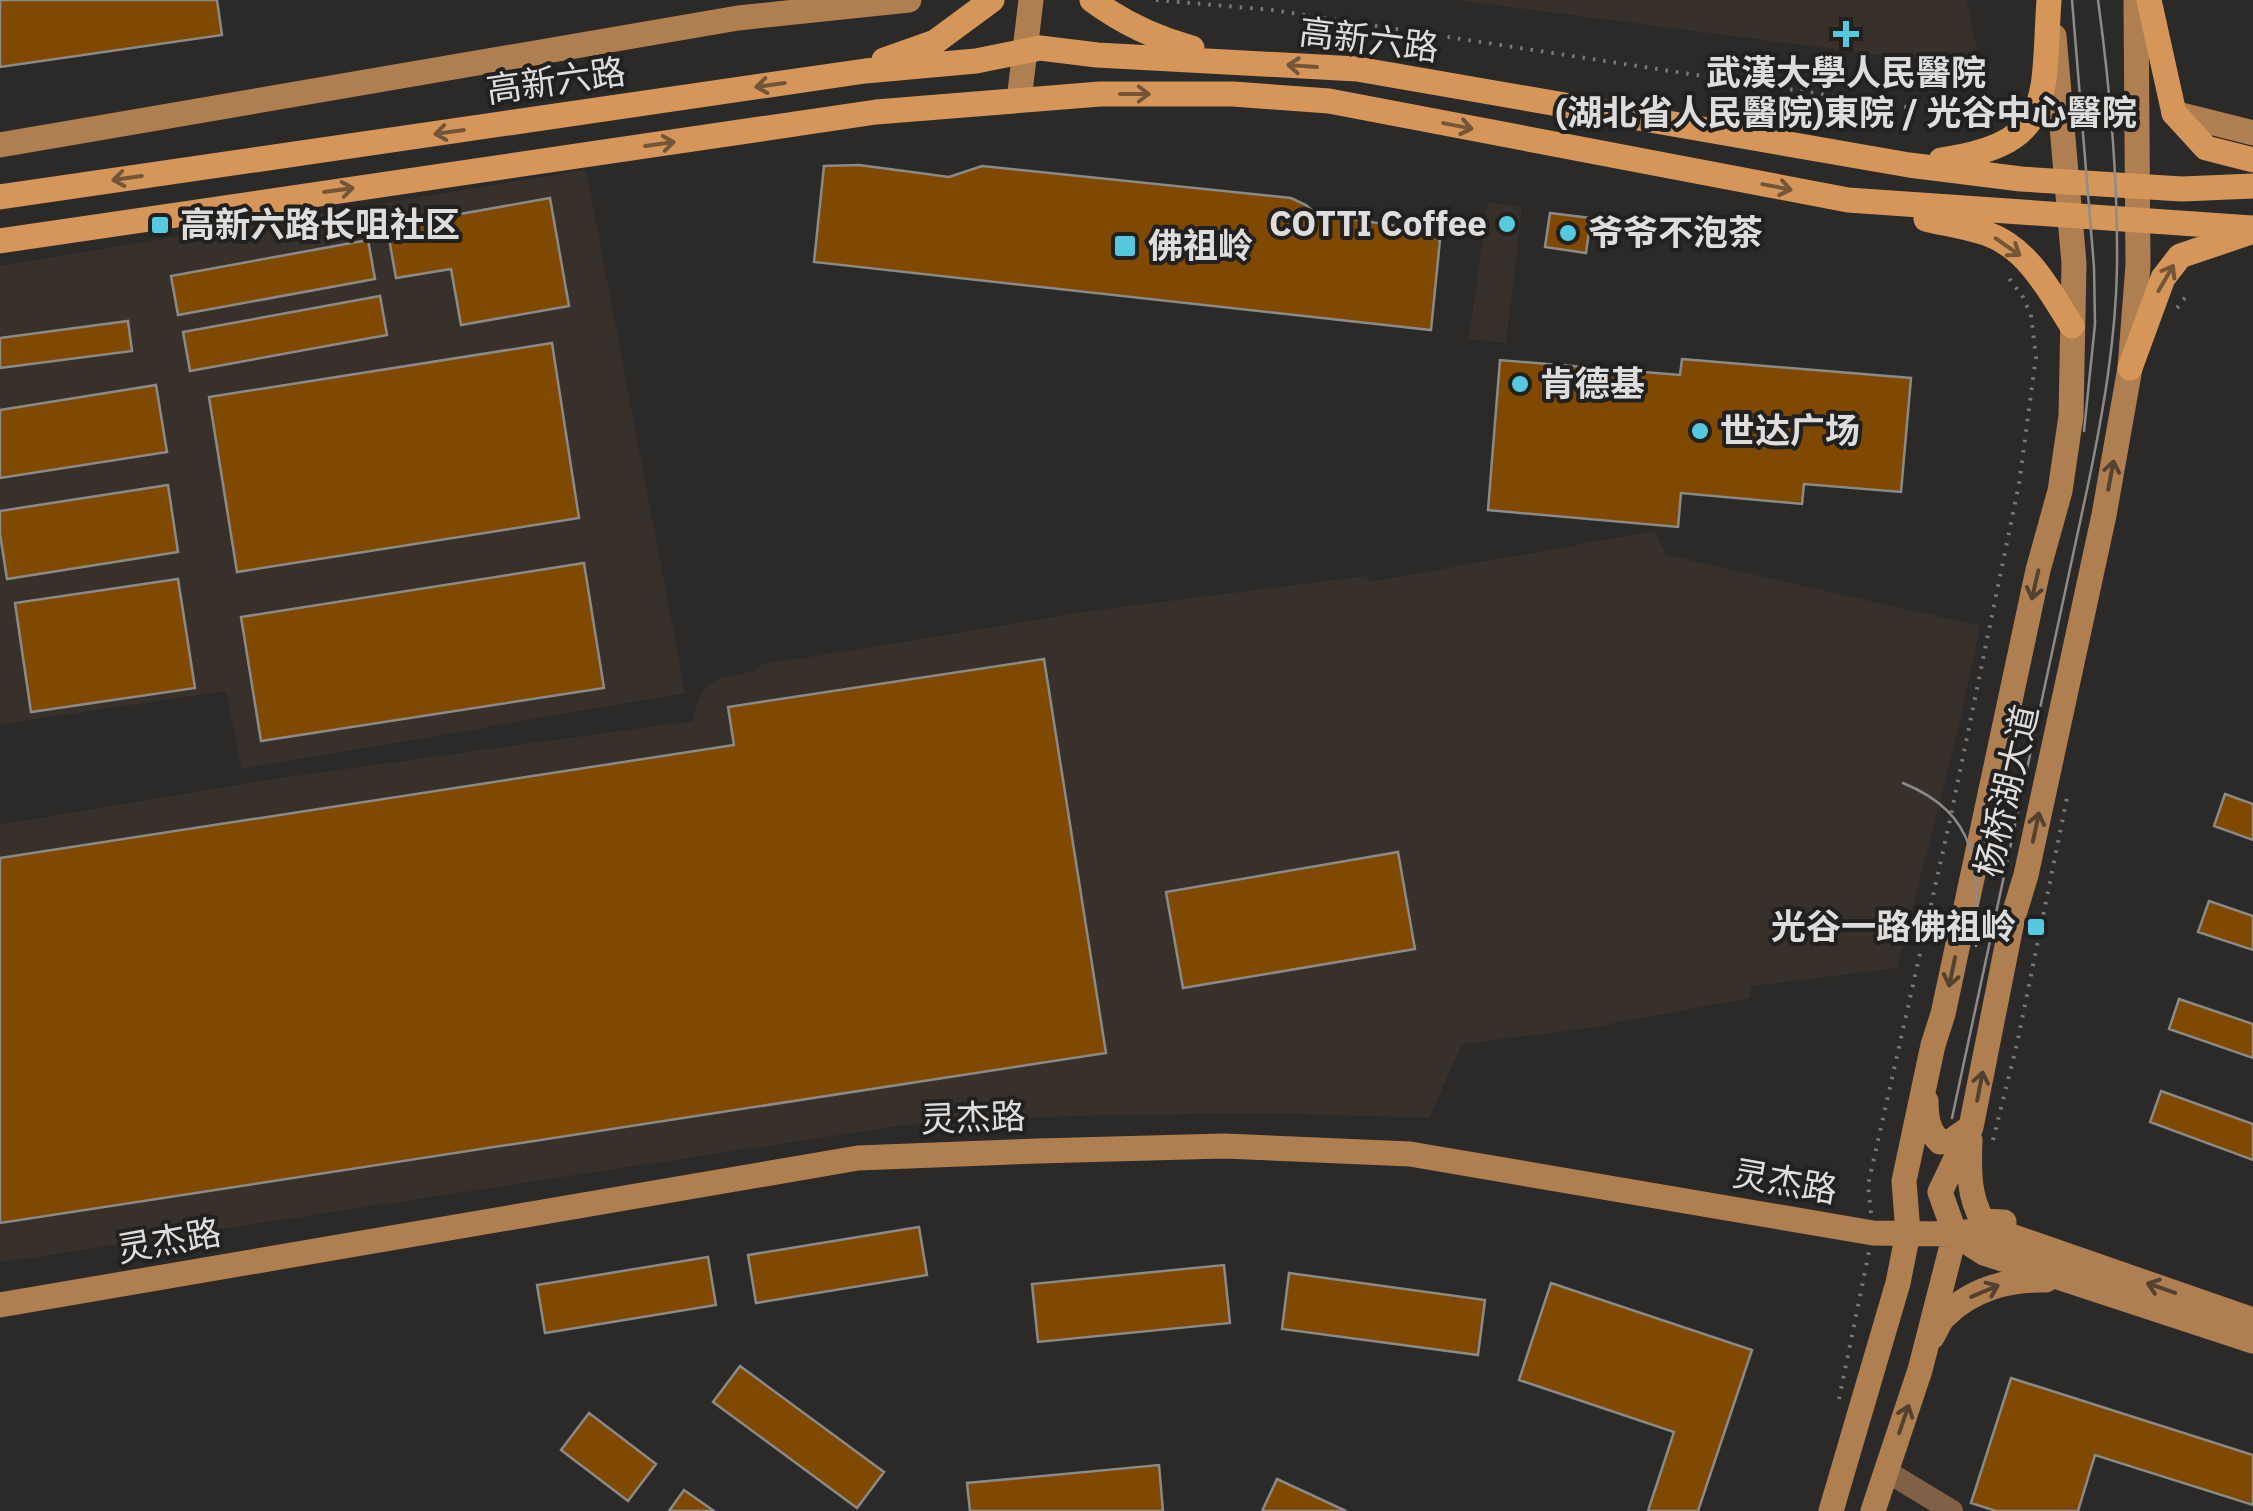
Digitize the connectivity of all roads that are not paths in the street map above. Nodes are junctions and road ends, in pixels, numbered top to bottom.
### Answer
1 (909, 0) edge
2 (992, 0) edge
3 (1031, 0) edge
4 (1045, 0) edge
5 (1092, 0) edge
6 (2050, 0) edge
7 (2136, 0) edge
8 (2149, 0) edge
9 (1033, 50) junction
10 (1245, 62) junction
11 (841, 75) junction
12 (1028, 99) junction
13 (2174, 112) junction
14 (2253, 134) edge
15 (0, 145) edge
16 (2253, 160) edge
17 (1909, 165) junction
18 (2067, 181) junction
19 (2138, 186) junction
20 (2253, 186) edge
21 (0, 197) edge
22 (1848, 200) junction
23 (2070, 216) junction
24 (2138, 221) junction
25 (2253, 230) edge
26 (0, 241) edge
27 (2072, 326) junction
28 (2130, 368) junction
29 (1926, 1078) junction
30 (1971, 1128) junction
31 (1908, 1233) junction
32 (1955, 1234) junction
33 (2077, 1271) junction
34 (0, 1305) edge
35 (2253, 1320) edge
36 (2253, 1341) edge
37 (1925, 1350) junction
38 (1886, 1471) junction
39 (1831, 1511) edge
40 (1873, 1511) edge
41 (1952, 1511) edge

1 - 15 main road
2 - 11 main road
3 - 9 main road
4 - 9 main road
5 - 10 main road
6 - 17 main road
6 - 18 main road, 杨桥湖大道
7 - 19 main road, 杨桥湖大道
8 - 13 main road
9 - 10 main road, 高新六路
9 - 11 main road, 高新六路
9 - 12 main road
17 -> 10 main road, 高新六路
11 -> 21 main road, 高新六路
12 -> 22 main road, 高新六路
26 -> 12 main road, 高新六路
13 - 14 main road
13 - 16 main road
17 - 18 main road, 高新六路
18 - 19 main road, 高新六路
18 - 23 main road, 杨桥湖大道
19 - 20 main road, 高新六路
19 - 24 main road, 杨桥湖大道
22 - 23 main road, 高新六路
22 -> 27 main road
23 - 24 main road, 高新六路
23 - 27 main road, 杨桥湖大道
24 - 25 main road, 高新六路
24 - 28 main road, 杨桥湖大道
28 -> 25 main road
27 -> 29 main road, 杨桥湖大道
30 -> 28 main road, 杨桥湖大道
29 - 30 main road
29 - 31 main road, 杨桥湖大道
30 - 32 main road, 杨桥湖大道
30 - 33 main road
31 - 32 main road, 灵杰路
31 - 34 main road, 灵杰路
31 - 39 main road, 杨桥湖大道
32 - 33 main road, 灵杰路
32 - 37 main road, 杨桥湖大道
35 -> 33 main road
33 - 36 main road
37 -> 33 main road
38 -> 37 main road, 杨桥湖大道
38 - 40 main road, 杨桥湖大道
38 - 41 street

